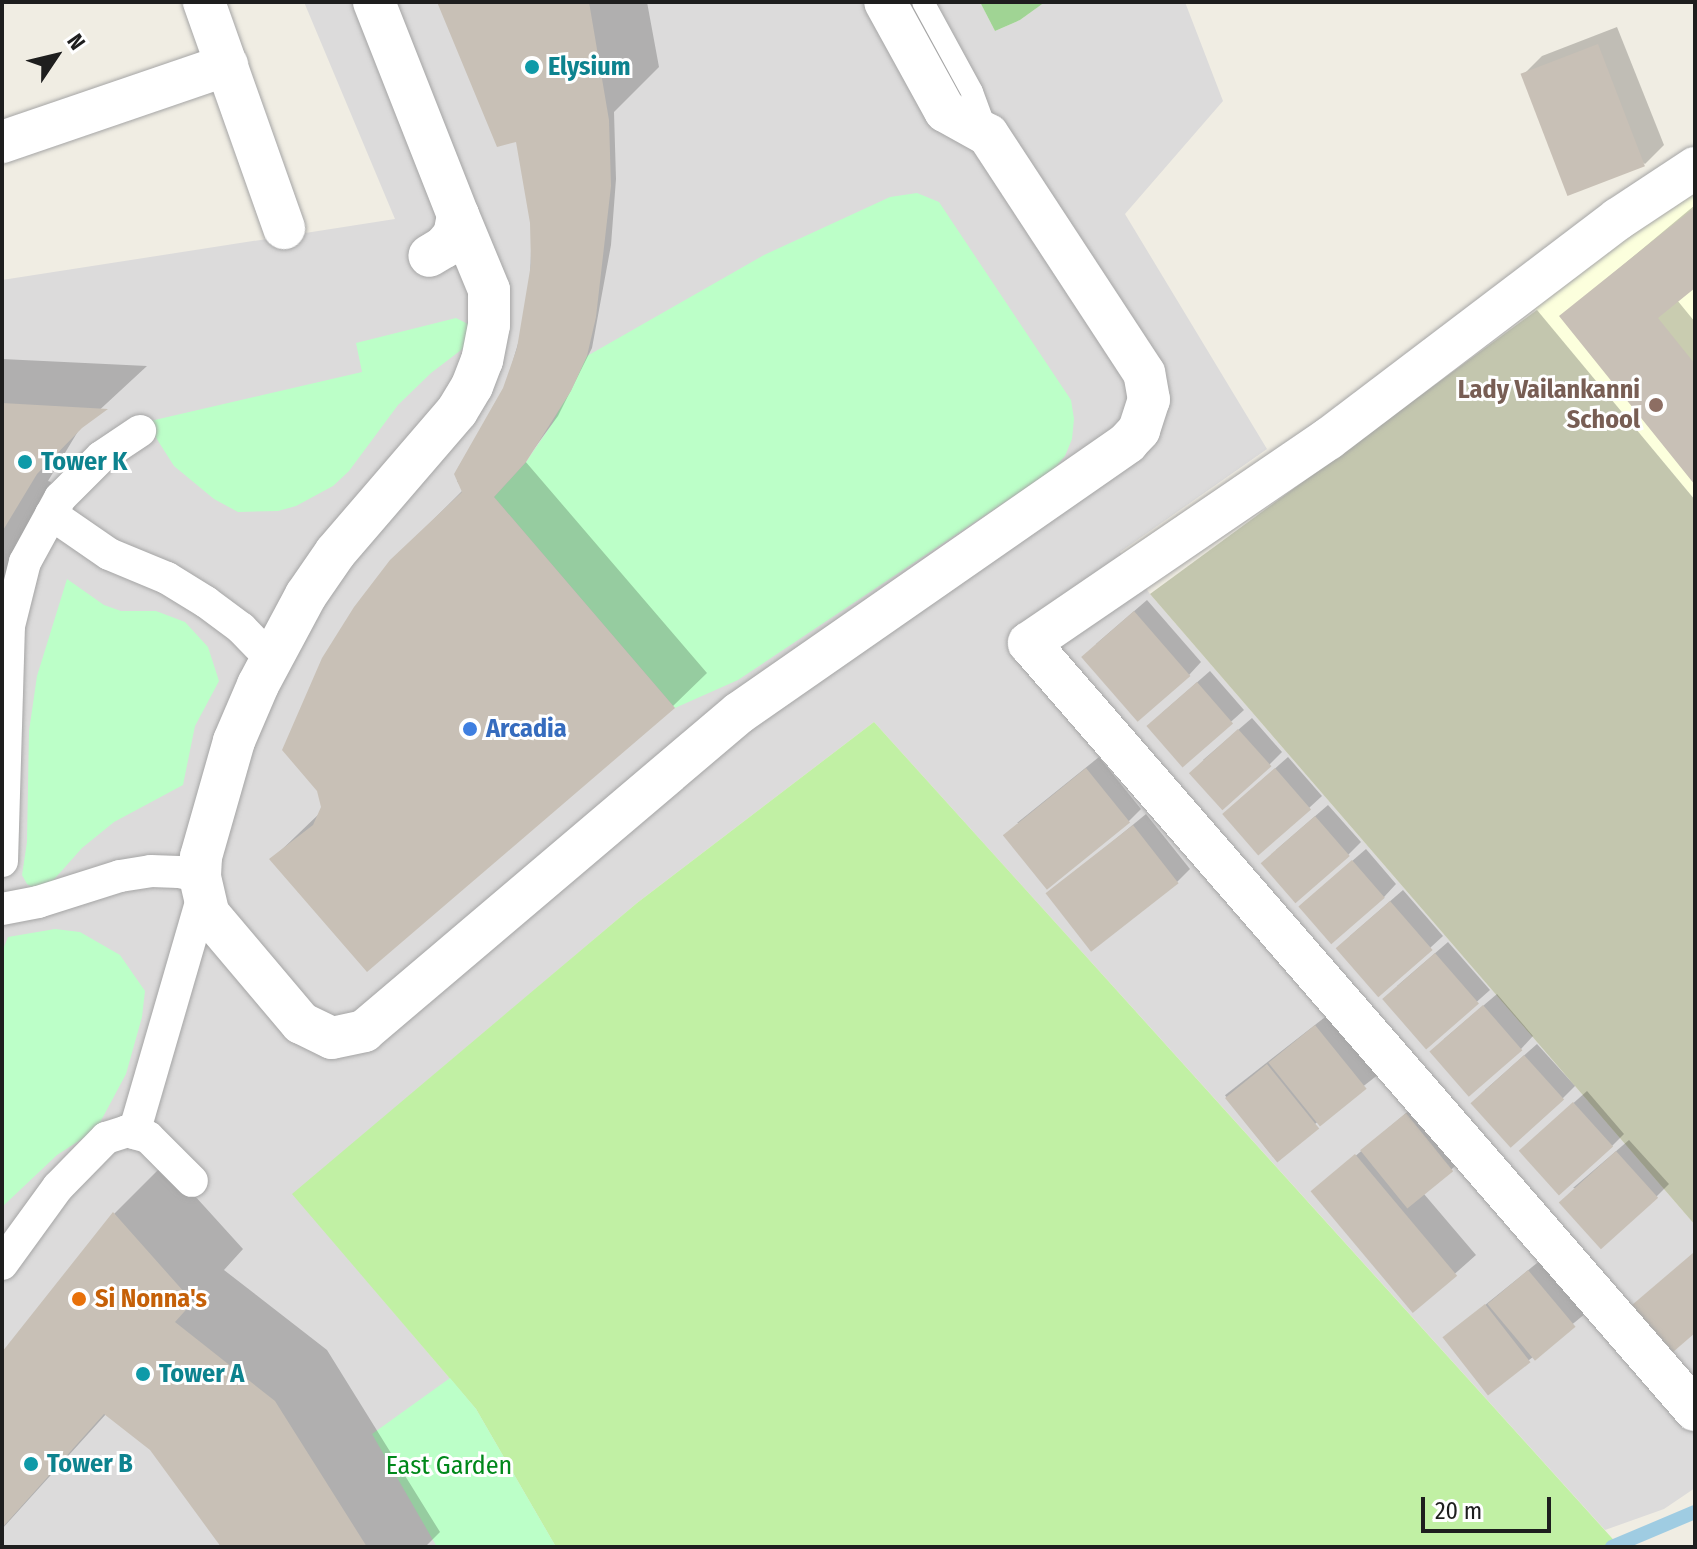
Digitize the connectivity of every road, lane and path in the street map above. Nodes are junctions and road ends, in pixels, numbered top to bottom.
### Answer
1 (204, 2) edge
2 (374, 2) edge
3 (885, 2) edge
4 (923, 2) edge
5 (227, 65) junction
6 (988, 135) junction
7 (2, 142) edge
8 (1695, 168) edge
9 (458, 215) junction
10 (284, 228) dead end
11 (429, 256) dead end
12 (140, 431) dead end
13 (51, 514) junction
14 (271, 659) junction
15 (2, 861) edge
16 (202, 886) junction
17 (2, 909) edge
18 (134, 1133) junction
19 (192, 1181) dead end
20 (2, 1264) edge
21 (1695, 1410) edge

1 - 5 street
2 - 9 street
3 - 6 street
4 - 6 lane
5 - 7 street
5 - 10 street
6 - 16 street
8 - 21 street
9 - 11 street
9 - 14 street
12 - 13 street
13 - 14 street
13 - 15 street
14 - 16 street
16 - 17 street
16 - 18 street
18 - 19 street
18 - 20 street

